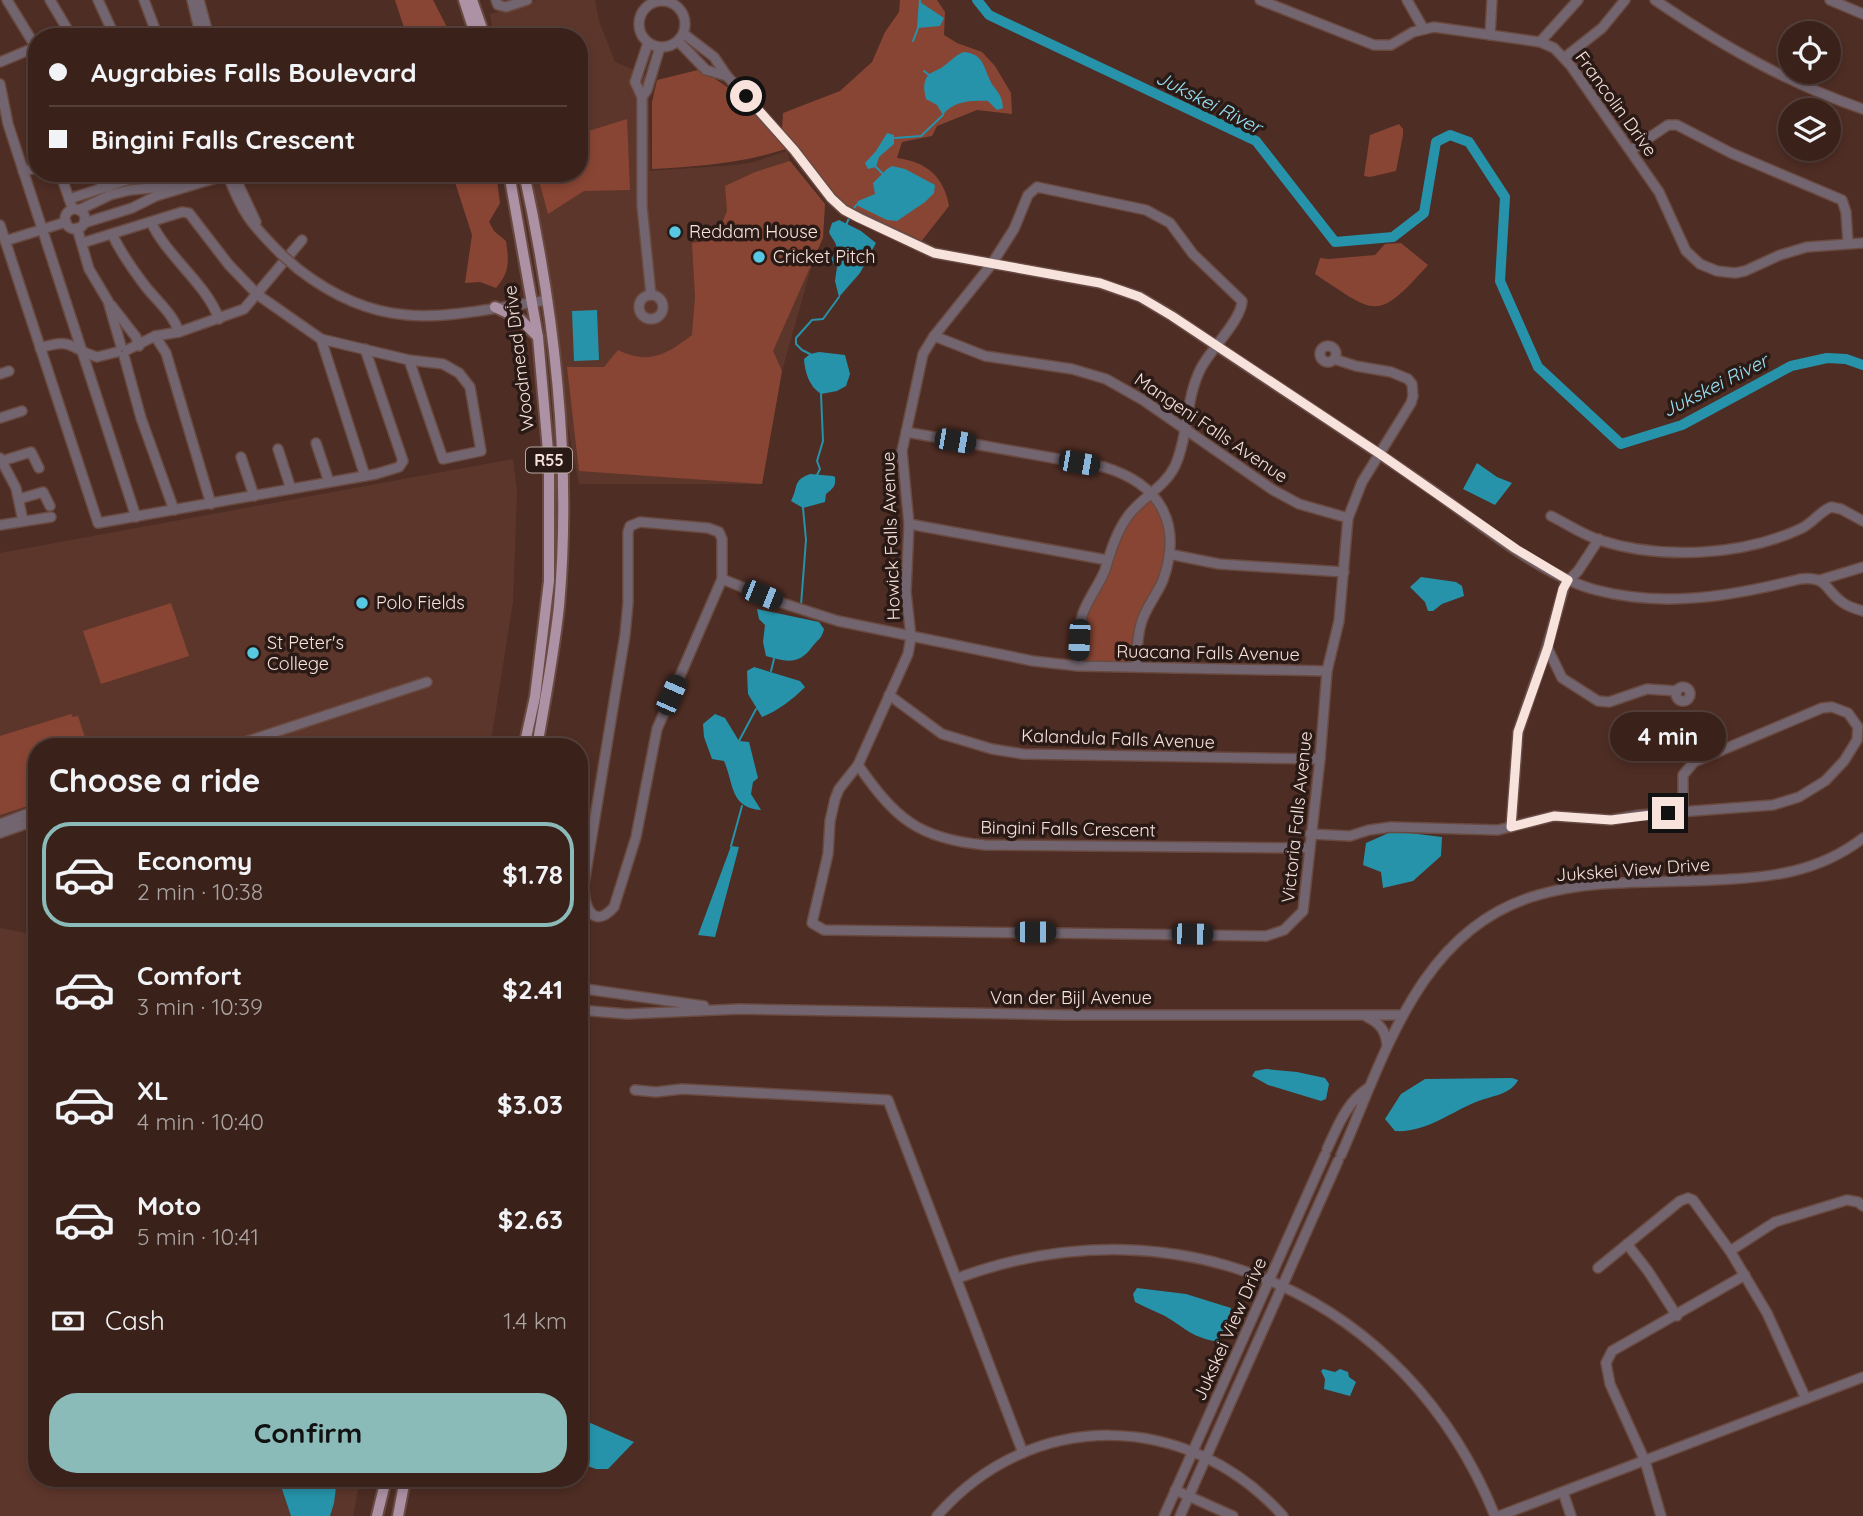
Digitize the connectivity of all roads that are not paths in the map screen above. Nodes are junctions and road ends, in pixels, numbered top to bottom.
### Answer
1 (7, 0) edge
2 (50, 0) edge
3 (98, 0) edge
4 (144, 0) edge
5 (192, 0) edge
6 (200, 0) edge
7 (464, 0) edge
8 (472, 0) edge
9 (496, 0) edge
10 (527, 0) edge
11 (661, 0) edge
12 (1260, 0) edge
13 (1406, 0) edge
14 (1492, 0) edge
15 (1578, 0) edge
16 (1625, 0) edge
17 (1655, 0) edge
18 (1830, 0) edge
19 (648, 3) edge
20 (1863, 14) edge
21 (67, 28) edge
22 (111, 28) edge
23 (155, 28) edge
24 (199, 28) edge
25 (207, 28) edge
26 (473, 28) edge
27 (482, 28) edge
28 (1423, 28) junction
29 (28, 35) edge
30 (1490, 35) junction
31 (681, 38) junction
32 (1540, 42) junction
33 (649, 43) junction
34 (660, 47) junction
35 (28, 51) edge
36 (1564, 58) junction
37 (0, 62) edge
38 (727, 76) junction
39 (0, 84) edge
40 (642, 97) junction
41 (1863, 109) edge
42 (1631, 150) junction
43 (28, 170) edge
44 (23, 171) junction
45 (63, 182) edge
46 (101, 182) edge
47 (120, 182) edge
48 (180, 182) edge
49 (196, 182) edge
50 (233, 182) edge
51 (511, 182) edge
52 (526, 182) edge
53 (103, 188) junction
54 (125, 192) junction
55 (154, 192) junction
56 (69, 199) junction
57 (132, 208) junction
58 (76, 210) junction
59 (66, 222) junction
60 (151, 222) junction
61 (0, 225) edge
62 (80, 225) junction
63 (43, 230) junction
64 (112, 234) junction
65 (302, 240) dead end
66 (5, 241) junction
67 (82, 243) junction
68 (1849, 243) junction
69 (1863, 243) edge
70 (991, 265) junction
71 (258, 295) junction
72 (651, 295) dead end
73 (548, 300) junction
74 (108, 301) junction
75 (532, 302) junction
76 (495, 307) junction
77 (219, 319) junction
78 (179, 332) junction
79 (155, 336) junction
80 (934, 336) junction
81 (538, 337) junction
82 (321, 339) junction
83 (139, 345) junction
84 (1216, 345) junction
85 (40, 348) junction
86 (365, 349) junction
87 (82, 350) junction
88 (122, 351) junction
89 (1334, 359) dead end
90 (409, 360) junction
91 (22, 411) dead end
92 (0, 418) edge
93 (1184, 430) junction
94 (906, 432) junction
95 (316, 443) dead end
96 (278, 449) dead end
97 (1380, 454) junction
98 (241, 457) dead end
99 (1, 459) edge
100 (39, 468) dead end
101 (365, 476) junction
102 (329, 482) junction
103 (292, 489) junction
104 (1152, 493) junction
105 (254, 496) junction
106 (19, 499) junction
107 (211, 504) junction
108 (50, 506) dead end
109 (174, 510) junction
110 (51, 516) dead end
111 (1551, 516) dead end
112 (136, 517) junction
113 (1348, 518) junction
114 (23, 521) junction
115 (1863, 521) edge
116 (909, 524) junction
117 (0, 525) edge
118 (1599, 539) junction
119 (1169, 554) junction
120 (1107, 560) junction
121 (1863, 567) edge
122 (1344, 572) junction
123 (722, 579) junction
124 (1568, 580) junction
125 (1820, 580) junction
126 (1863, 611) edge
127 (911, 637) junction
128 (1548, 647) junction
129 (1078, 666) junction
130 (1136, 667) junction
131 (1327, 671) junction
132 (428, 682) dead end
133 (1677, 691) dead end
134 (889, 695) junction
135 (257, 738) edge
136 (526, 738) edge
137 (538, 738) edge
138 (1320, 759) junction
139 (858, 765) junction
140 (1683, 811) junction
141 (28, 813) edge
142 (28, 823) edge
143 (0, 824) edge
144 (1511, 827) junction
145 (0, 833) edge
146 (1310, 834) junction
147 (1863, 838) edge
148 (1308, 848) junction
149 (588, 860) edge
150 (588, 909) edge
151 (824, 930) joint
152 (588, 990) edge
153 (740, 1009) junction
154 (588, 1011) edge
155 (1402, 1015) junction
156 (1365, 1016) junction
157 (1388, 1048) junction
158 (1368, 1087) junction
159 (635, 1090) dead end
160 (1340, 1122) junction
161 (1353, 1128) junction
162 (1324, 1156) junction
163 (1338, 1161) junction
164 (1863, 1206) edge
165 (1628, 1244) junction
166 (1730, 1251) junction
167 (1598, 1268) dead end
168 (1745, 1275) junction
169 (958, 1278) junction
170 (1269, 1279) junction
171 (1282, 1285) junction
172 (1677, 1315) junction
173 (1863, 1377) edge
174 (1806, 1399) junction
175 (1193, 1450) junction
176 (1023, 1453) junction
177 (1206, 1457) junction
178 (1644, 1461) junction
179 (384, 1487) edge
180 (403, 1487) edge
181 (1175, 1490) junction
182 (1563, 1492) junction
183 (1189, 1496) junction
184 (377, 1516) edge
185 (398, 1516) edge
186 (937, 1516) edge
187 (1164, 1516) edge
188 (1180, 1516) edge
189 (1233, 1516) edge
190 (1283, 1516) edge
191 (1497, 1516) edge
192 (1571, 1516) edge
193 (1661, 1516) edge

1 - 29 street
2 - 21 street
3 - 22 street
4 - 23 street
5 - 24 street
6 - 25 street
7 - 26 main road
8 - 27 main road
9 - 10 street
11 - 19 street
11 - 31 street
12 - 28 street
13 - 28 street
14 - 30 street
15 - 32 street
16 - 36 street
17 - 41 street
18 - 20 street
19 - 33 street
28 - 30 street, Francolin Drive
30 - 32 street, Francolin Drive
31 - 34 street
31 - 38 street
31 - 38 street
32 - 36 street, Francolin Drive
33 - 34 street
33 - 40 street
34 - 40 street
35 - 37 street
36 - 42 street, Francolin Drive
38 - 70 street
39 - 44 street
40 - 72 street
42 - 68 street
42 - 68 street, Francolin Drive
43 - 44 street
44 - 63 street
45 - 56 street
46 - 53 street
47 - 53 street
48 - 55 street
49 - 55 street
50 - 76 street, bridge
51 - 75 main road, Woodmead Drive / R55
52 - 73 main road, Woodmead Drive / R55
53 - 56 street
54 - 55 street
54 - 57 street
54 - 58 street
55 - 57 street
56 - 58 street
57 - 62 street
58 - 59 street
58 - 62 street
59 - 62 street
59 - 63 street
60 - 64 street
60 - 71 street
60 - 77 street
61 - 66 street
62 - 67 street
63 - 66 street
63 - 87 street
64 - 67 street
64 - 78 street
65 - 71 street
66 - 85 street
67 - 74 street
68 - 69 street, Francolin Drive
70 - 80 street, Howick Falls Avenue
70 - 84 street
70 - 84 street, Howick Falls Avenue
71 - 77 street
71 - 82 street
73 - 75 street
73 - 137 main road, Woodmead Drive / R55
74 - 83 street
74 - 88 street
75 - 76 street
75 - 81 main road, Woodmead Drive / R55
76 - 81 main road
77 - 78 street
78 - 79 street
79 - 83 street
79 - 107 street
80 - 93 street, Mangeni Falls Avenue
80 - 94 street, Howick Falls Avenue
81 - 136 main road, Woodmead Drive / R55
82 - 86 street
82 - 101 street
83 - 88 street
84 - 93 street
84 - 97 street
85 - 87 street
85 - 112 street
86 - 90 street
86 - 101 street
87 - 88 street
87 - 112 street
88 - 109 street
89 - 97 street, Victoria Falls Avenue
90 - 90 street
91 - 92 street
93 - 104 street
93 - 113 street, Mangeni Falls Avenue
94 - 104 street
94 - 116 street, Howick Falls Avenue
95 - 102 street
96 - 103 street
97 - 113 street, Victoria Falls Avenue
97 - 124 street
98 - 105 street
99 - 100 street
99 - 106 street
101 - 102 street
102 - 103 street
103 - 105 street
104 - 119 street
104 - 120 street
105 - 107 street
106 - 108 street
106 - 114 street
107 - 109 street
109 - 112 street
110 - 114 street
111 - 118 street
113 - 122 street, Victoria Falls Avenue
114 - 117 street
115 - 118 street
116 - 120 street
116 - 127 street, Howick Falls Avenue
118 - 124 street
119 - 122 street
119 - 130 street
120 - 129 street
121 - 125 street
122 - 131 street, Victoria Falls Avenue
123 - 127 street, Ruacana Falls Avenue
123 - 149 street
123 - 150 street
124 - 125 street
124 - 128 street
125 - 126 street
127 - 129 street, Ruacana Falls Avenue
127 - 134 street, Howick Falls Avenue
128 - 133 street
128 - 144 street
129 - 130 street, Ruacana Falls Avenue
130 - 131 street, Ruacana Falls Avenue
131 - 138 street, Victoria Falls Avenue
132 - 135 street
134 - 138 street, Kalandula Falls Avenue
134 - 139 street, Howick Falls Avenue
138 - 146 street, Victoria Falls Avenue
139 - 148 street, Bingini Falls Crescent
139 - 151 street, Howick Falls Avenue
140 - 140 street
140 - 144 street
141 - 143 street
142 - 145 street
144 - 146 street
146 - 148 street, Victoria Falls Avenue
147 - 155 street, Jukskei View Drive
148 - 151 street, Victoria Falls Avenue
152 - 153 street, Van der Bijl Avenue
153 - 154 street, Van der Bijl Avenue
153 - 156 street, Van der Bijl Avenue
155 - 156 street, Van der Bijl Avenue
155 - 157 street, Jukskei View Drive
156 - 157 street
157 - 158 street, Jukskei View Drive
158 - 160 street, Jukskei View Drive
158 - 161 street, Jukskei View Drive
159 - 169 street
160 - 161 street
160 - 162 street, Jukskei View Drive
161 - 163 street, Jukskei View Drive
162 - 163 street
162 - 170 street, Jukskei View Drive
163 - 171 street, Jukskei View Drive
164 - 166 street
165 - 166 street
165 - 167 street
165 - 172 street
166 - 168 street
168 - 172 street
168 - 174 street
169 - 170 street
169 - 176 street
170 - 171 street
170 - 175 street, Jukskei View Drive
171 - 177 street, Jukskei View Drive
171 - 191 street
172 - 178 street
173 - 174 street
174 - 178 street
175 - 176 street
175 - 177 street
175 - 181 street, Jukskei View Drive
176 - 186 street
177 - 183 street, Jukskei View Drive
177 - 190 street
178 - 182 street
178 - 193 street
179 - 184 main road
180 - 185 main road
181 - 183 street
181 - 187 street, Jukskei View Drive
182 - 191 street
182 - 192 street
183 - 188 street, Jukskei View Drive
183 - 189 street

